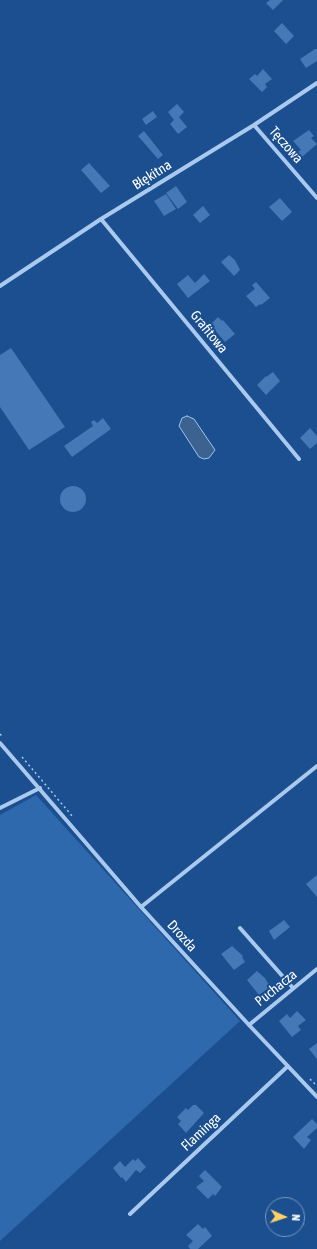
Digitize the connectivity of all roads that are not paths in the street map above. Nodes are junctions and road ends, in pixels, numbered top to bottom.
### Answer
1 (317, 83) edge
2 (254, 125) junction
3 (317, 198) edge
4 (102, 219) junction
5 (0, 286) edge
6 (299, 459) dead end
7 (0, 743) edge
8 (317, 766) edge
9 (40, 788) junction
10 (0, 808) edge
11 (141, 906) junction
12 (240, 928) dead end
13 (317, 968) edge
14 (293, 988) junction
15 (249, 1025) junction
16 (288, 1066) junction
17 (317, 1097) edge
18 (130, 1214) dead end

1 - 2 street, Błękitna
2 - 3 street, Tęczowa
2 - 4 street, Błękitna
4 - 5 street, Błękitna
4 - 6 street, Grafitowa
7 - 9 street, Drozda
8 - 11 street
9 - 10 street
9 - 11 street, Drozda
11 - 15 street, Drozda
12 - 14 street
13 - 14 street, Puchacza
14 - 15 street, Puchacza
15 - 16 street, Drozda
16 - 17 street, Drozda
16 - 18 street, Flaminga

